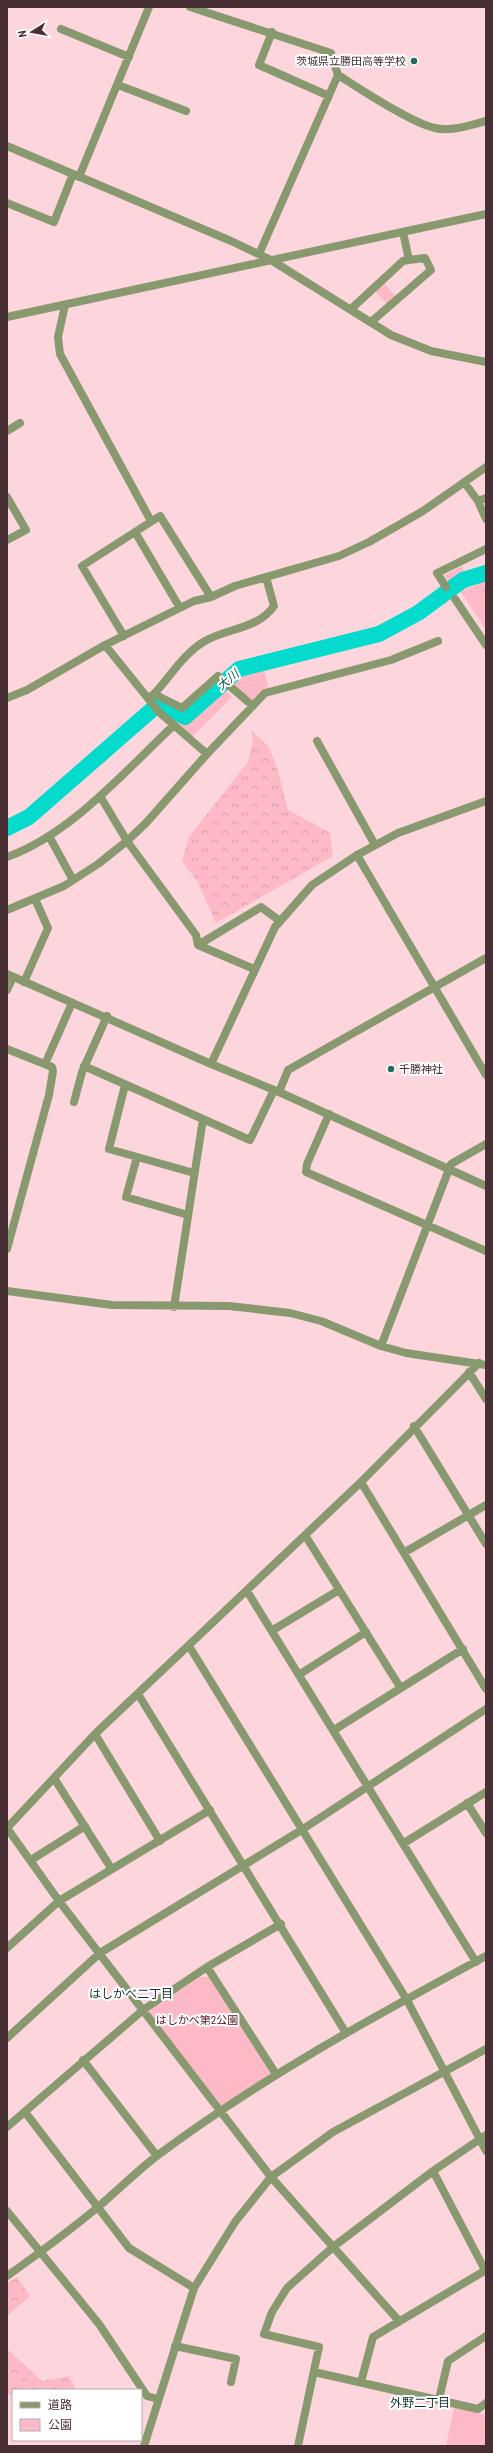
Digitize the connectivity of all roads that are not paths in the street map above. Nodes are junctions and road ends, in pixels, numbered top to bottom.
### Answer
1 (149, 7) edge
2 (190, 7) edge
3 (61, 29) dead end
4 (272, 32) junction
5 (129, 57) junction
6 (338, 74) junction
7 (118, 85) junction
8 (329, 96) junction
9 (186, 111) dead end
10 (486, 121) edge
11 (7, 146) edge
12 (76, 176) junction
13 (7, 203) edge
14 (486, 214) edge
15 (403, 232) junction
16 (259, 254) junction
17 (271, 260) junction
18 (409, 260) junction
19 (65, 305) junction
20 (351, 309) junction
21 (7, 317) edge
22 (371, 322) junction
23 (486, 362) edge
24 (20, 424) dead end
25 (7, 431) edge
26 (486, 467) edge
27 (464, 482) junction
28 (7, 497) edge
29 (482, 500) edge
30 (486, 519) edge
31 (151, 521) junction
32 (135, 532) junction
33 (7, 540) edge
34 (486, 549) edge
35 (266, 577) junction
36 (446, 587) dead end
37 (212, 597) junction
38 (455, 599) dead end
39 (180, 608) junction
40 (124, 636) junction
41 (438, 641) dead end
42 (105, 645) junction
43 (486, 645) edge
44 (151, 696) junction
45 (7, 698) edge
46 (253, 706) junction
47 (173, 726) junction
48 (317, 741) dead end
49 (207, 754) junction
50 (100, 796) junction
51 (486, 801) edge
52 (49, 836) junction
53 (127, 840) junction
54 (375, 845) junction
55 (357, 855) junction
56 (7, 857) edge
57 (73, 880) junction
58 (36, 899) junction
59 (7, 910) edge
60 (280, 921) junction
61 (198, 945) junction
62 (486, 958) edge
63 (254, 969) junction
64 (10, 976) edge
65 (24, 982) junction
66 (435, 986) junction
67 (7, 990) edge
68 (72, 1003) junction
69 (107, 1016) junction
70 (7, 1049) edge
71 (45, 1064) junction
72 (211, 1064) junction
73 (84, 1066) junction
74 (486, 1075) edge
75 (125, 1086) junction
76 (276, 1091) junction
77 (74, 1102) dead end
78 (329, 1114) junction
79 (202, 1119) junction
80 (486, 1144) edge
81 (137, 1157) junction
82 (450, 1168) junction
83 (194, 1173) junction
84 (486, 1186) edge
85 (188, 1214) junction
86 (428, 1226) junction
87 (7, 1248) edge
88 (486, 1251) edge
89 (7, 1291) edge
90 (174, 1306) junction
91 (381, 1346) junction
92 (482, 1364) edge
93 (469, 1372) junction
94 (486, 1399) edge
95 (414, 1426) junction
96 (361, 1482) junction
97 (486, 1505) edge
98 (468, 1515) junction
99 (305, 1535) junction
100 (486, 1544) edge
101 (405, 1552) junction
102 (339, 1590) junction
103 (248, 1591) junction
104 (273, 1630) junction
105 (366, 1632) junction
106 (190, 1646) junction
107 (463, 1649) junction
108 (300, 1674) junction
109 (400, 1687) junction
110 (486, 1689) edge
111 (138, 1694) junction
112 (486, 1709) edge
113 (334, 1730) junction
114 (95, 1734) junction
115 (54, 1778) junction
116 (369, 1786) junction
117 (486, 1792) edge
118 (468, 1803) junction
119 (210, 1810) junction
120 (85, 1826) junction
121 (7, 1828) edge
122 (303, 1829) junction
123 (486, 1833) edge
124 (160, 1841) junction
125 (404, 1842) junction
126 (31, 1860) junction
127 (244, 1866) junction
128 (111, 1868) junction
129 (59, 1901) junction
130 (281, 1924) junction
131 (7, 1948) edge
132 (100, 1953) junction
133 (486, 1956) edge
134 (476, 1962) junction
135 (208, 1967) junction
136 (407, 2000) junction
137 (143, 2010) junction
138 (346, 2033) junction
139 (7, 2038) edge
140 (486, 2049) edge
141 (83, 2060) junction
142 (445, 2071) junction
143 (276, 2074) junction
144 (221, 2111) junction
145 (25, 2112) junction
146 (7, 2127) edge
147 (483, 2137) edge
148 (486, 2151) edge
149 (157, 2156) junction
150 (433, 2171) junction
151 (271, 2177) junction
152 (98, 2207) junction
153 (7, 2211) edge
154 (333, 2247) junction
155 (42, 2252) junction
156 (486, 2271) edge
157 (7, 2276) edge
158 (194, 2288) junction
159 (399, 2321) junction
160 (486, 2336) edge
161 (175, 2346) junction
162 (314, 2372) junction
163 (231, 2382) dead end
164 (361, 2382) junction
165 (158, 2399) junction
166 (440, 2399) junction
167 (486, 2403) edge
168 (144, 2446) edge
169 (298, 2446) edge

1 - 5 street
2 - 4 street
3 - 5 street
4 - 6 street
4 - 8 street
5 - 7 street
6 - 8 street
6 - 10 street
7 - 9 street
7 - 12 street
8 - 16 street
11 - 12 street
12 - 13 street
12 - 16 street
14 - 15 street
15 - 17 street
15 - 18 street
16 - 17 street
17 - 19 street
17 - 20 street
18 - 20 street
18 - 22 street
19 - 21 street
19 - 31 street
20 - 22 street
22 - 23 street
24 - 25 street
26 - 27 street
27 - 29 street
27 - 35 street
28 - 33 street
29 - 30 street
31 - 32 street
31 - 37 street
32 - 39 street
32 - 40 street
34 - 36 street
35 - 37 street
35 - 44 street
37 - 39 street
38 - 43 street
39 - 40 street
40 - 42 street
41 - 46 street
42 - 44 street
42 - 45 street
44 - 46 street
44 - 47 street
46 - 49 street
47 - 49 street
47 - 50 street
48 - 54 street
49 - 53 street
50 - 52 street
50 - 53 street
51 - 54 street
52 - 56 street
52 - 57 street
53 - 57 street
53 - 61 street
54 - 55 street
55 - 60 street
55 - 66 street
57 - 58 street
58 - 59 street
58 - 65 street
60 - 61 street
60 - 63 street
61 - 63 street
62 - 66 street
63 - 72 street
64 - 65 street
64 - 67 street
65 - 68 street
66 - 74 street
66 - 76 street
68 - 69 street
68 - 71 street
69 - 72 street
69 - 73 street
70 - 71 street
71 - 87 street
72 - 76 street
73 - 75 street
73 - 77 street
75 - 79 street
75 - 81 street
76 - 78 street
76 - 79 street
78 - 82 street
78 - 86 street
79 - 83 street
80 - 82 street
81 - 83 street
81 - 85 street
82 - 84 street
82 - 86 street
83 - 85 street
85 - 90 street
86 - 88 street
86 - 91 street
89 - 90 street
90 - 91 street
91 - 92 street
92 - 93 street
93 - 94 street
93 - 95 street
95 - 96 street
95 - 98 street
96 - 99 street
96 - 101 street
97 - 98 street
98 - 100 street
98 - 101 street
99 - 102 street
99 - 103 street
101 - 107 street
102 - 104 street
102 - 105 street
103 - 104 street
103 - 106 street
104 - 108 street
105 - 108 street
105 - 109 street
106 - 111 street
106 - 122 street
107 - 109 street
107 - 110 street
108 - 113 street
109 - 113 street
111 - 114 street
111 - 119 street
112 - 116 street
113 - 116 street
114 - 115 street
114 - 124 street
115 - 120 street
115 - 121 street
116 - 122 street
116 - 125 street
117 - 118 street
118 - 123 street
118 - 125 street
119 - 124 street
119 - 127 street
120 - 126 street
120 - 128 street
121 - 126 street
122 - 127 street
122 - 136 street
124 - 128 street
125 - 134 street
126 - 129 street
127 - 130 street
127 - 132 street
128 - 129 street
129 - 131 street
129 - 132 street
130 - 135 street
130 - 138 street
132 - 137 street
132 - 139 street
133 - 134 street
134 - 136 street
135 - 137 street
135 - 143 street
136 - 138 street
136 - 142 street
137 - 141 street
137 - 144 street
138 - 143 street
140 - 142 street
141 - 145 street
141 - 149 street
142 - 147 street
142 - 151 street
143 - 144 street
144 - 149 street
144 - 151 street
145 - 146 street
145 - 152 street
147 - 148 street
147 - 150 street
149 - 152 street
150 - 154 street
150 - 156 street
151 - 154 street
151 - 158 street
152 - 155 street
152 - 158 street
153 - 155 street
154 - 159 street
154 - 162 street
155 - 157 street
155 - 165 street
156 - 159 street
158 - 161 street
159 - 164 street
160 - 166 street
161 - 163 street
161 - 165 street
162 - 164 street
162 - 169 street
164 - 166 street
165 - 168 street
166 - 167 street

